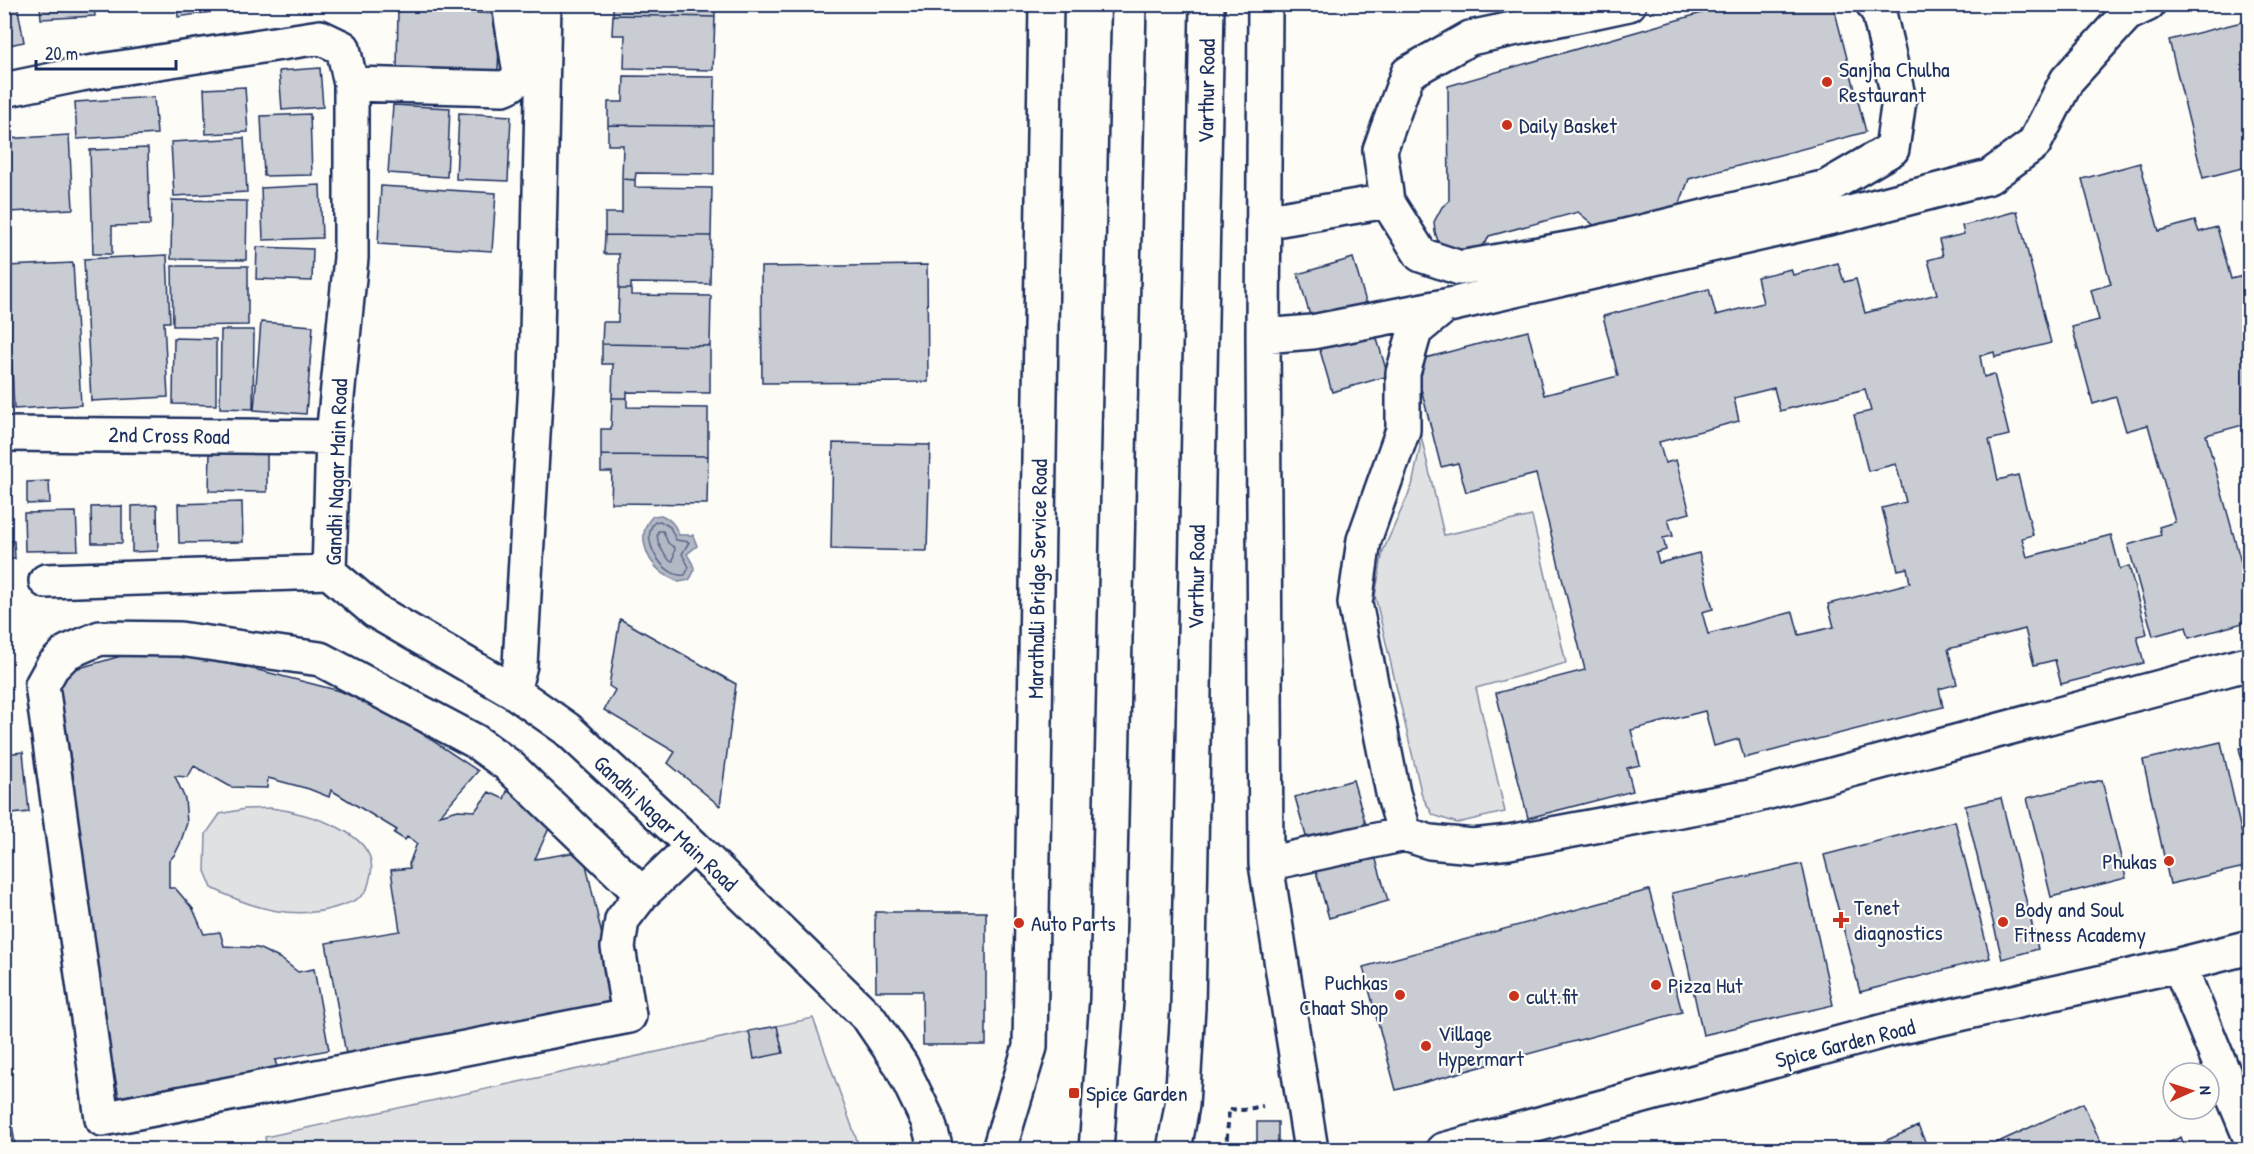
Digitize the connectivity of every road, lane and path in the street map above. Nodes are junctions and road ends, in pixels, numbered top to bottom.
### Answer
1 (509, 4) edge
2 (544, 4) edge
3 (1046, 4) edge
4 (1129, 4) edge
5 (1207, 4) edge
6 (1265, 4) edge
7 (1629, 4) edge
8 (1873, 4) edge
9 (2148, 4) edge
10 (351, 84) junction
11 (4, 90) edge
12 (1388, 201) junction
13 (1263, 222) junction
14 (1445, 306) junction
15 (1263, 336) junction
16 (4, 434) edge
17 (333, 437) junction
18 (329, 572) junction
19 (46, 581) dead end
20 (2250, 663) edge
21 (513, 691) junction
22 (1405, 834) junction
23 (693, 846) junction
24 (1266, 864) junction
25 (642, 894) junction
26 (2250, 947) edge
27 (2179, 965) junction
28 (1265, 1106) dead end
29 (2250, 1137) edge
30 (936, 1149) edge
31 (999, 1149) edge
32 (1096, 1149) edge
33 (1174, 1149) edge
34 (1226, 1149) edge
35 (1311, 1149) edge
36 (1443, 1149) edge

1 - 10 street
2 - 21 street
3 - 31 street, Marathalli Bridge Service Road
4 - 32 street
5 - 33 street, Varthur Road
6 - 13 street
7 - 12 street
8 - 12 street
9 - 14 street
10 - 11 street, Gandhi Nagar Main Road
10 - 17 street, Gandhi Nagar Main Road
12 - 13 street
13 - 15 street
14 - 15 street
14 - 22 street
15 - 24 street
16 - 17 street, 2nd Cross Road
17 - 18 street, Gandhi Nagar Main Road
18 - 19 street
18 - 21 street, Gandhi Nagar Main Road
20 - 22 street
21 - 23 street, Gandhi Nagar Main Road
22 - 24 street
23 - 25 street
23 - 30 street, Gandhi Nagar Main Road
24 - 35 street
25 - 25 street
26 - 27 street, Spice Garden Road
27 - 29 street
27 - 36 street, Spice Garden Road
28 - 34 path

